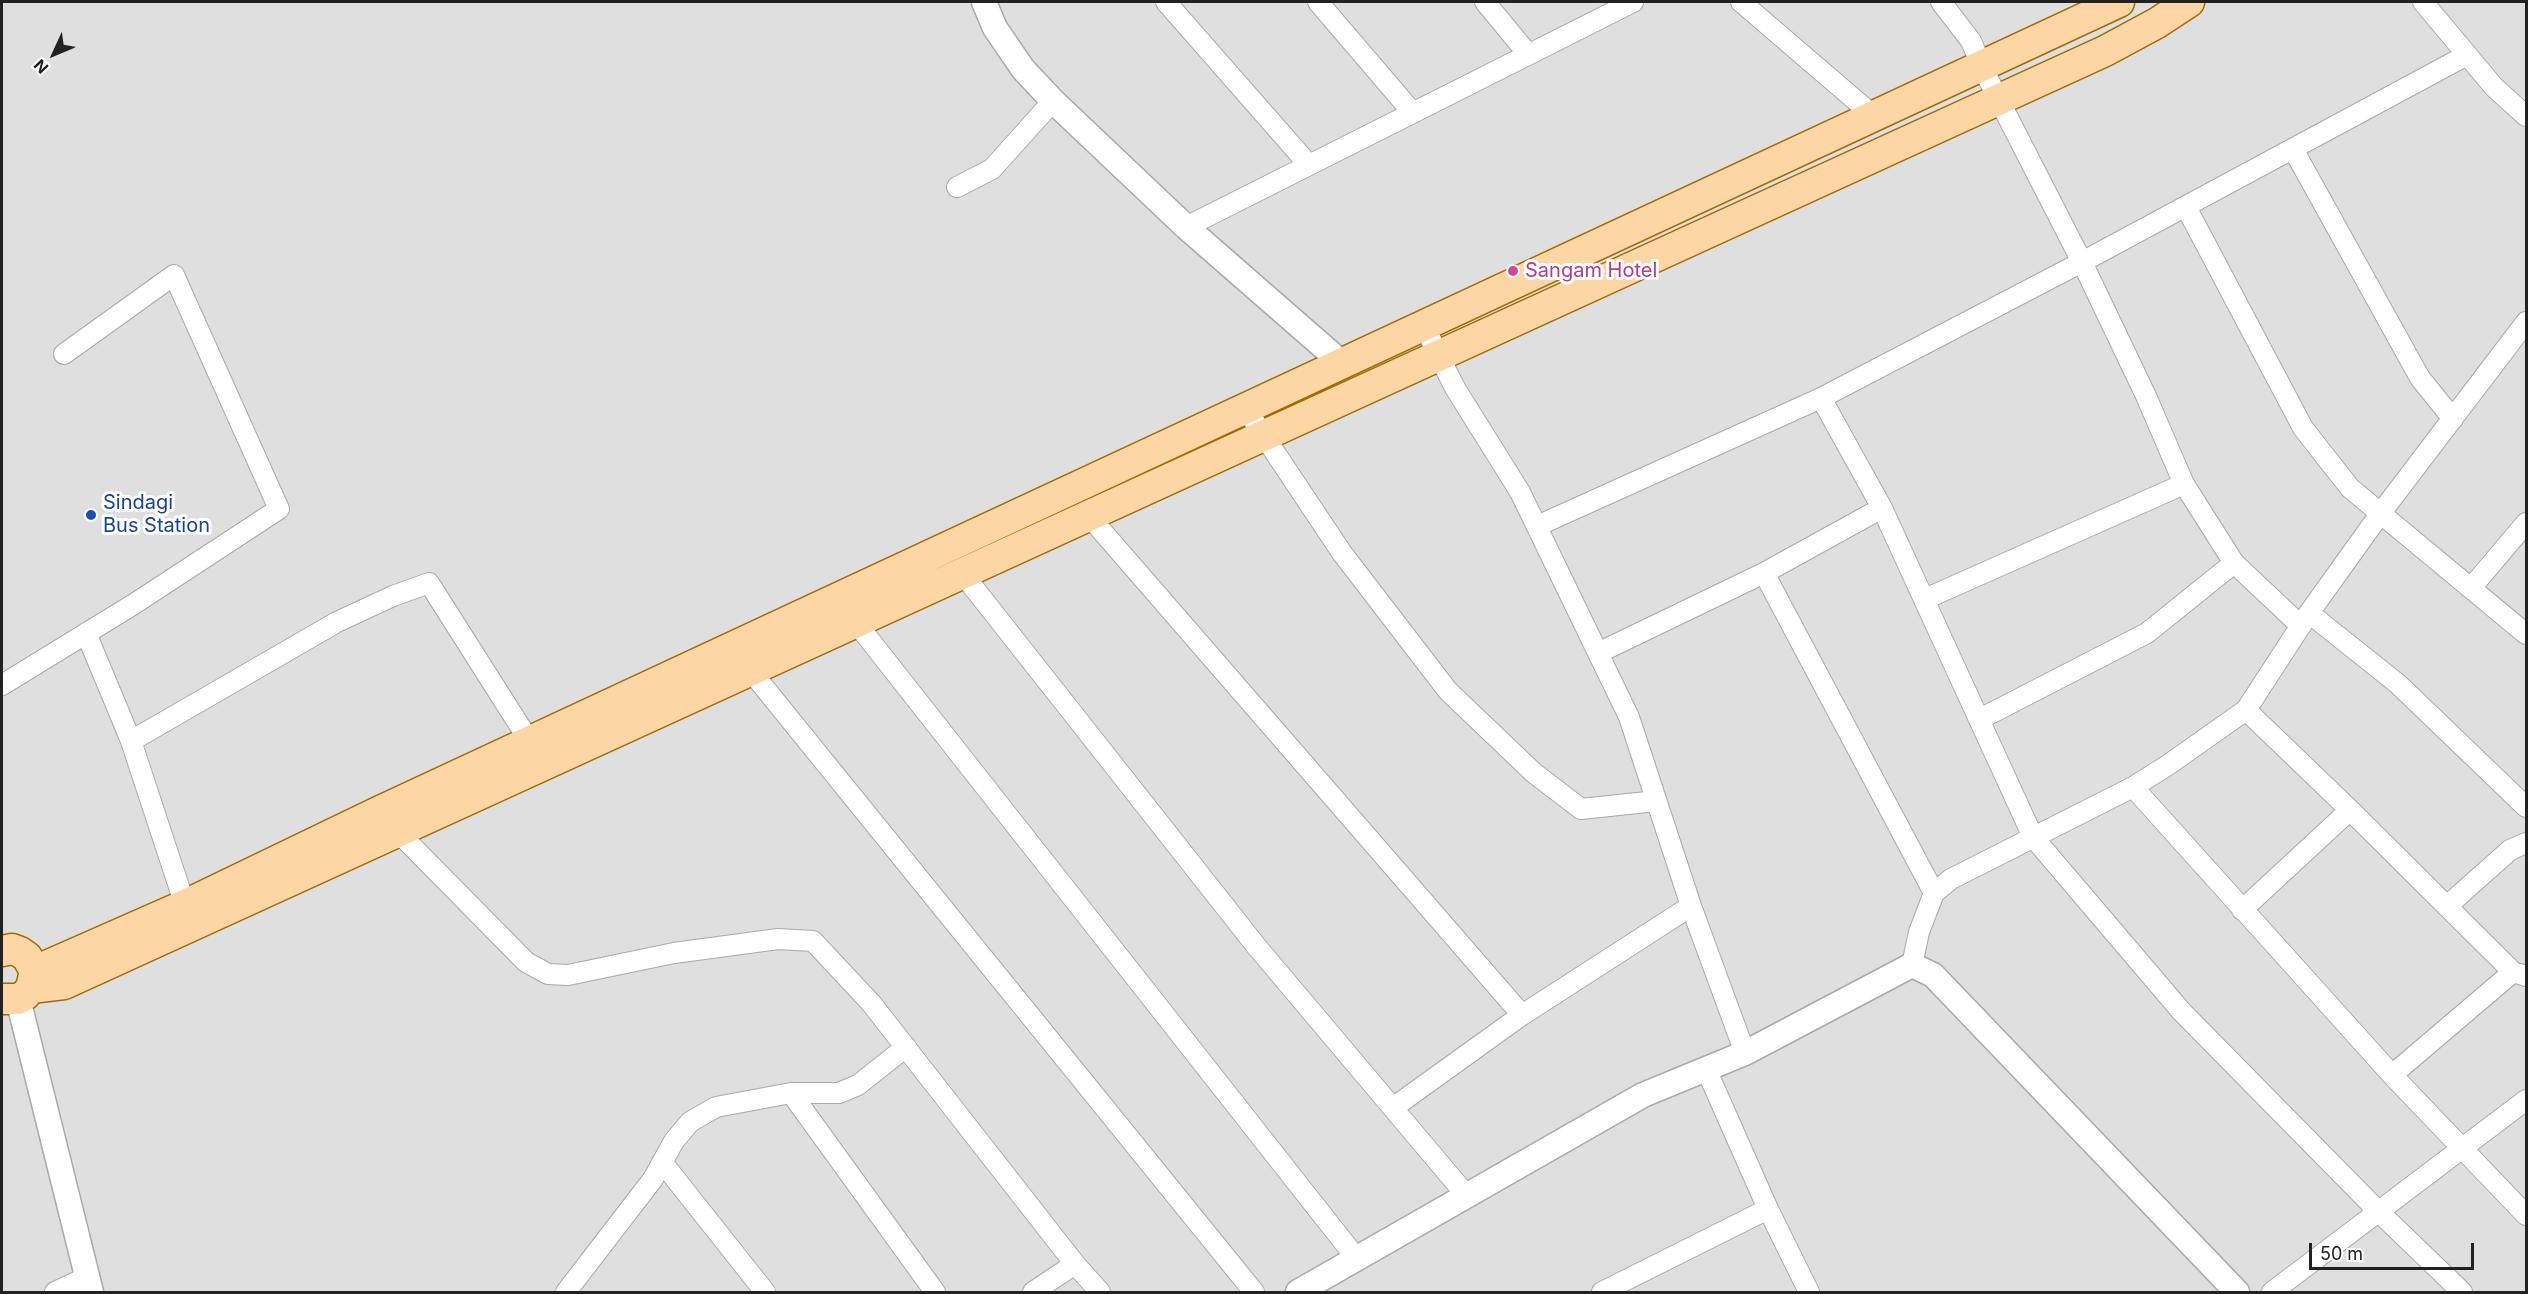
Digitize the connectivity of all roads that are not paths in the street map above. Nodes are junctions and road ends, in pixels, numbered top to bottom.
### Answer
1 (984, 2) edge
2 (1166, 2) edge
3 (1318, 2) edge
4 (1485, 2) edge
5 (1633, 2) edge
6 (1741, 2) edge
7 (1941, 2) edge
8 (2119, 2) edge
9 (2189, 2) edge
10 (2423, 2) edge
11 (1528, 54) junction
12 (2467, 55) junction
13 (1982, 67) junction
14 (1998, 99) junction
15 (1053, 101) junction
16 (1413, 113) junction
17 (2526, 116) edge
18 (1875, 117) junction
19 (2293, 149) junction
20 (1309, 165) junction
21 (957, 187) dead end
22 (2186, 207) junction
23 (1186, 227) junction
24 (2082, 262) junction
25 (2526, 322) edge
26 (1424, 326) junction
27 (64, 354) dead end
28 (1439, 355) junction
29 (1343, 364) junction
30 (1821, 398) junction
31 (1246, 409) junction
32 (2453, 419) junction
33 (1264, 435) junction
34 (2184, 484) junction
35 (1882, 508) junction
36 (2380, 514) junction
37 (1088, 515) junction
38 (2526, 523) edge
39 (1537, 526) junction
40 (2234, 563) junction
41 (962, 573) junction
42 (1764, 573) junction
43 (2471, 588) junction
44 (837, 599) junction
45 (1925, 599) junction
46 (2305, 620) junction
47 (856, 622) junction
48 (86, 633) junction
49 (2526, 634) edge
50 (1599, 653) junction
51 (750, 670) junction
52 (2, 685) edge
53 (2246, 710) junction
54 (1980, 719) junction
55 (131, 741) junction
56 (530, 742) junction
57 (497, 771) junction
58 (2133, 787) junction
59 (1656, 801) junction
60 (2526, 807) edge
61 (2350, 810) junction
62 (388, 822) junction
63 (2033, 837) junction
64 (2526, 843) edge
65 (1934, 893) junction
66 (185, 905) junction
67 (1691, 906) junction
68 (2447, 906) junction
69 (2242, 910) junction
70 (2, 948) edge
71 (1912, 965) junction
72 (2520, 974) edge
73 (21, 989) edge
74 (1522, 1015) junction
75 (906, 1047) junction
76 (1745, 1053) junction
77 (1706, 1069) junction
78 (2392, 1075) junction
79 (791, 1093) junction
80 (2526, 1100) edge
81 (1394, 1107) junction
82 (2461, 1150) junction
83 (662, 1162) junction
84 (1467, 1196) junction
85 (1768, 1209) junction
86 (2379, 1212) junction
87 (2526, 1215) edge
88 (1357, 1258) junction
89 (1075, 1264) junction
90 (88, 1285) edge
91 (55, 1293) edge
92 (566, 1293) edge
93 (765, 1293) edge
94 (935, 1293) edge
95 (1034, 1293) edge
96 (1100, 1293) edge
97 (1254, 1293) edge
98 (1298, 1293) edge
99 (1602, 1293) edge
100 (1809, 1293) edge
101 (2237, 1293) edge
102 (2272, 1293) edge
103 (2462, 1293) edge

1 - 15 street
2 - 20 street
3 - 16 street
4 - 11 street
5 - 11 street
6 - 18 street
7 - 13 street
8 - 13 main road
9 - 14 main road
10 - 12 street
11 - 16 street
12 - 17 street
12 - 19 street
13 - 14 street
13 - 18 main road
14 - 24 street
14 - 28 main road
15 - 21 street
15 - 23 street
16 - 20 street
18 - 26 main road
19 - 22 street
19 - 32 street
20 - 23 street
22 - 24 street
22 - 36 street
23 - 29 street
24 - 30 street
24 - 34 street
25 - 32 street
26 - 28 street
26 - 29 main road
27 - 48 street
28 - 33 main road
28 - 39 street
29 - 31 main road
30 - 35 street
30 - 39 street
31 - 33 street
31 - 44 main road
32 - 36 street
33 - 37 main road
33 - 59 street
34 - 40 street
34 - 45 street
35 - 42 street
35 - 45 street
36 - 43 street
36 - 46 street
37 - 41 main road
37 - 74 street
38 - 43 street
39 - 50 street
40 - 46 street
40 - 54 street
41 - 47 main road
41 - 81 street
42 - 50 street
42 - 65 street
43 - 49 street
44 - 47 street
44 - 56 main road
45 - 54 street
46 - 53 street
46 - 60 street
47 - 51 main road
47 - 88 street
48 - 52 street
48 - 55 street
50 - 59 street
51 - 57 main road
51 - 97 street
53 - 58 street
53 - 61 street
54 - 63 street
55 - 56 street
55 - 66 street
56 - 57 main road
57 - 62 main road
58 - 63 street
58 - 69 street
59 - 67 street
61 - 68 street
61 - 69 street
62 - 66 main road
62 - 73 main road
62 - 75 street
63 - 65 street
63 - 86 street
64 - 68 street
65 - 71 street
66 - 73 main road
67 - 74 street
67 - 76 street
68 - 72 street
69 - 78 street
70 - 73 main road
71 - 76 street
71 - 101 street
72 - 78 street
73 - 90 street
74 - 81 street
75 - 79 street
75 - 89 street
76 - 77 street
77 - 84 street
77 - 85 street
78 - 82 street
79 - 83 street
79 - 94 street
80 - 82 street
81 - 84 street
82 - 86 street
82 - 87 street
83 - 92 street
83 - 93 street
84 - 88 street
85 - 99 street
85 - 100 street
86 - 102 street
86 - 103 street
88 - 98 street
89 - 95 street
89 - 96 street
90 - 91 street

